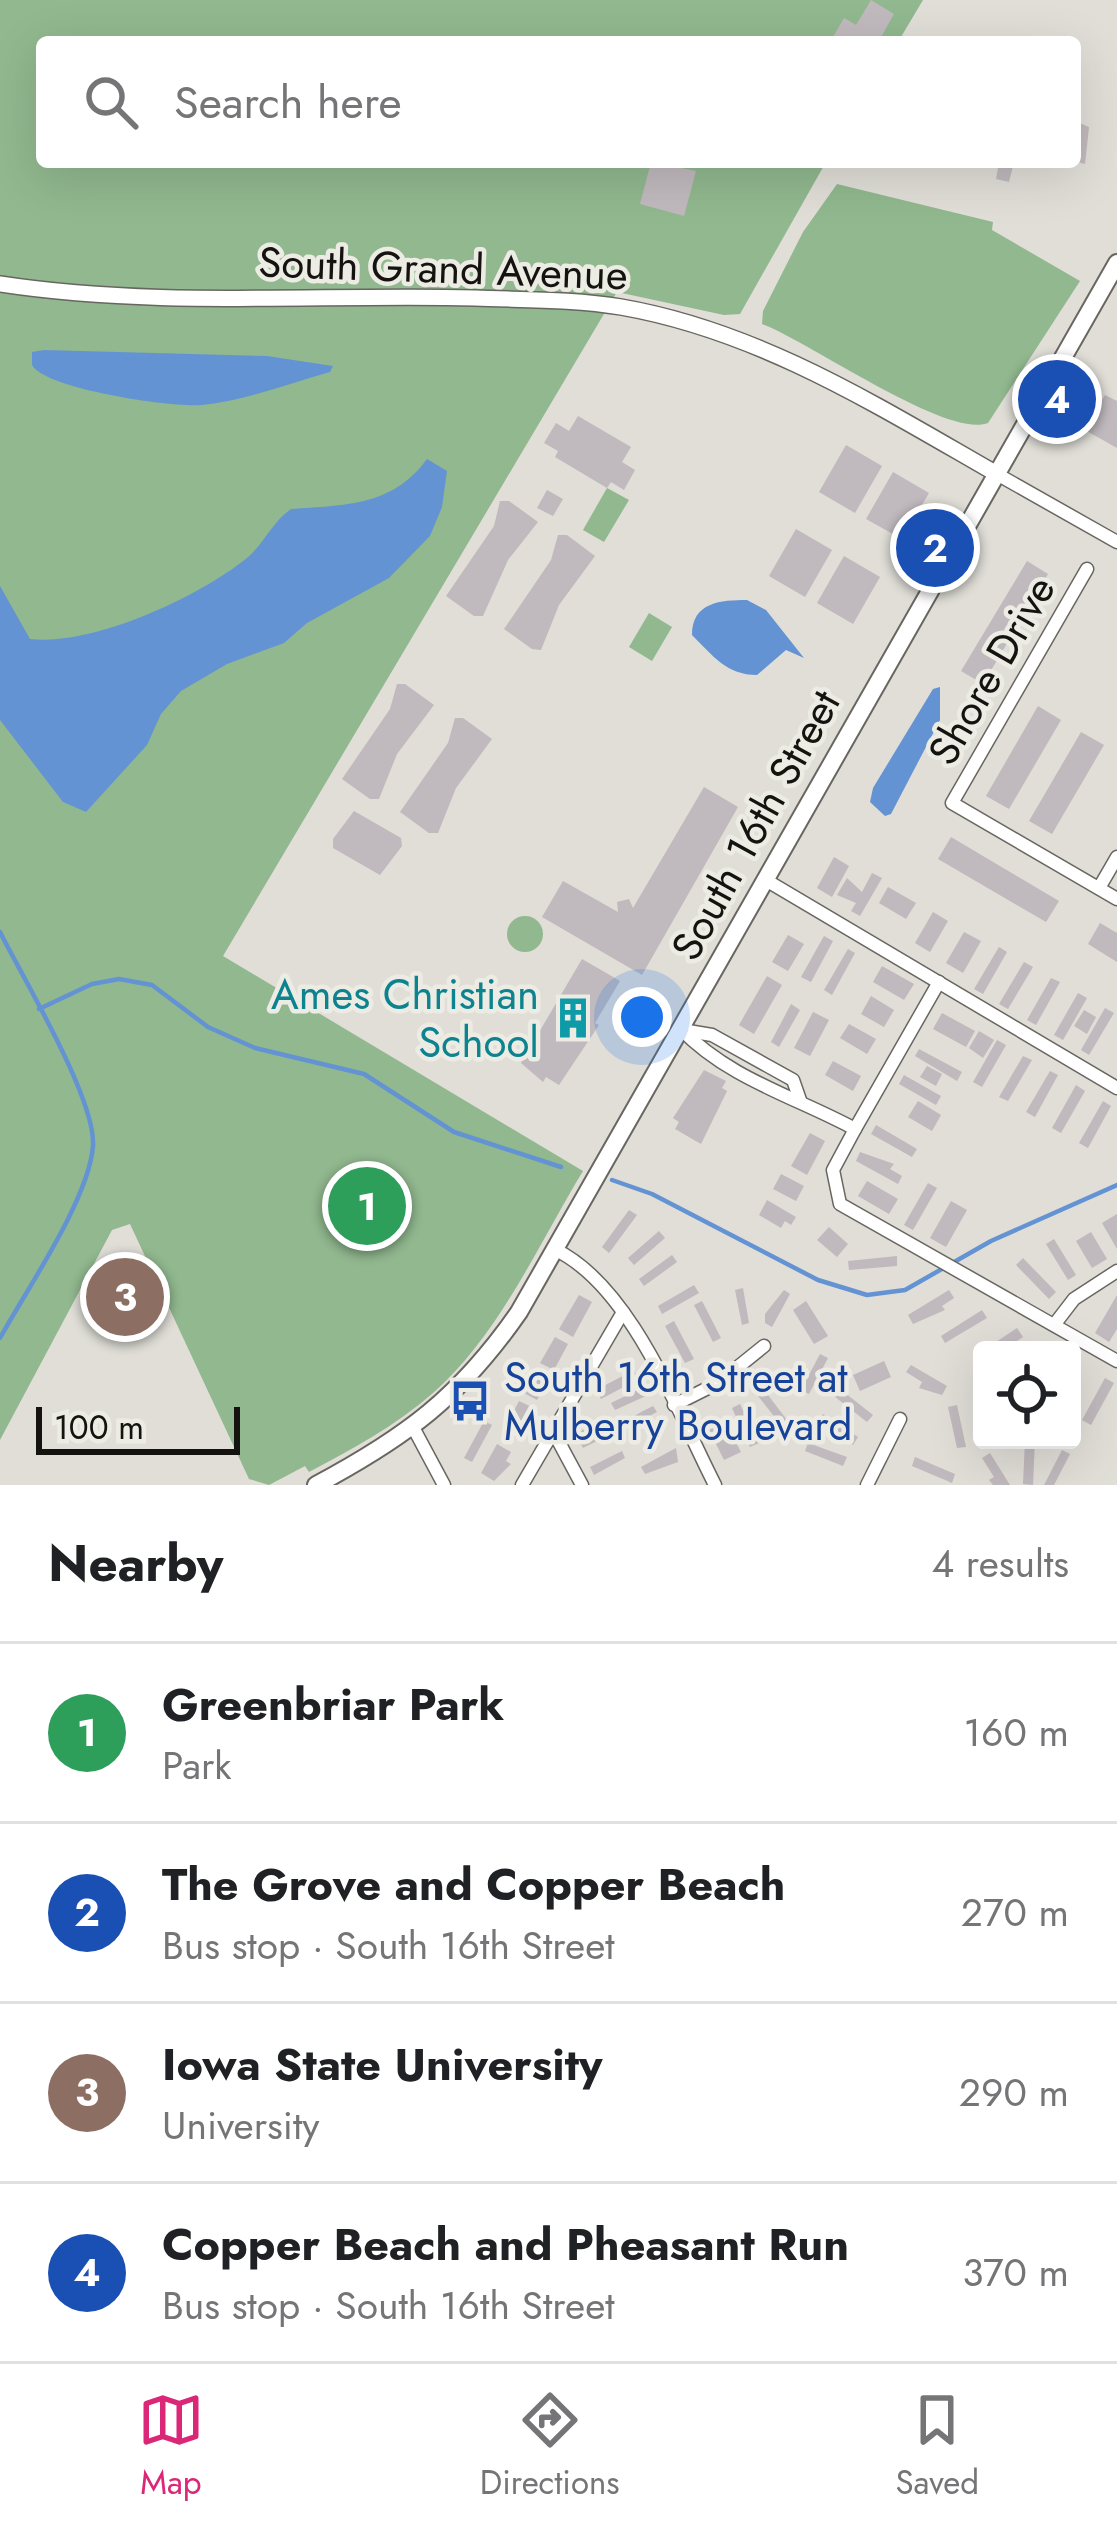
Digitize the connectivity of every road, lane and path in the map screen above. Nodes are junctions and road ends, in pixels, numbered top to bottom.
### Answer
1 (1117, 263) edge
2 (0, 284) edge
3 (995, 472) junction
4 (1117, 542) edge
5 (1088, 568) dead end
6 (1117, 857) edge
7 (764, 879) junction
8 (1099, 888) junction
9 (1117, 899) edge
10 (939, 982) junction
11 (681, 1030) junction
12 (1117, 1088) edge
13 (800, 1100) junction
14 (855, 1130) junction
15 (554, 1250) junction
16 (1117, 1271) edge
17 (622, 1312) junction
18 (1054, 1325) junction
19 (764, 1346) dead end
20 (1117, 1361) edge
21 (674, 1405) junction
22 (900, 1420) dead end
23 (414, 1429) junction
24 (554, 1433) junction
25 (316, 1485) edge
26 (444, 1485) edge
27 (522, 1485) edge
28 (582, 1485) edge
29 (715, 1485) edge
30 (867, 1485) edge

1 - 3 main road, South 16th Street
2 - 3 street, South Grand Avenue
3 - 4 street, South Grand Avenue
3 - 7 main road, South 16th Street
5 - 8 street, Shore Drive
6 - 8 street
7 - 10 street
7 - 11 main road, South 16th Street
8 - 9 street
10 - 12 street
10 - 14 street
11 - 13 street
11 - 13 street
11 - 15 main road, South 16th Street
13 - 14 street
14 - 18 street
15 - 17 street
15 - 23 main road, South 16th Street
16 - 18 street
17 - 21 street
17 - 24 street
18 - 20 street
19 - 21 street
21 - 29 street
22 - 30 street
23 - 25 main road, South 16th Street
23 - 26 street
24 - 27 street
24 - 28 street

